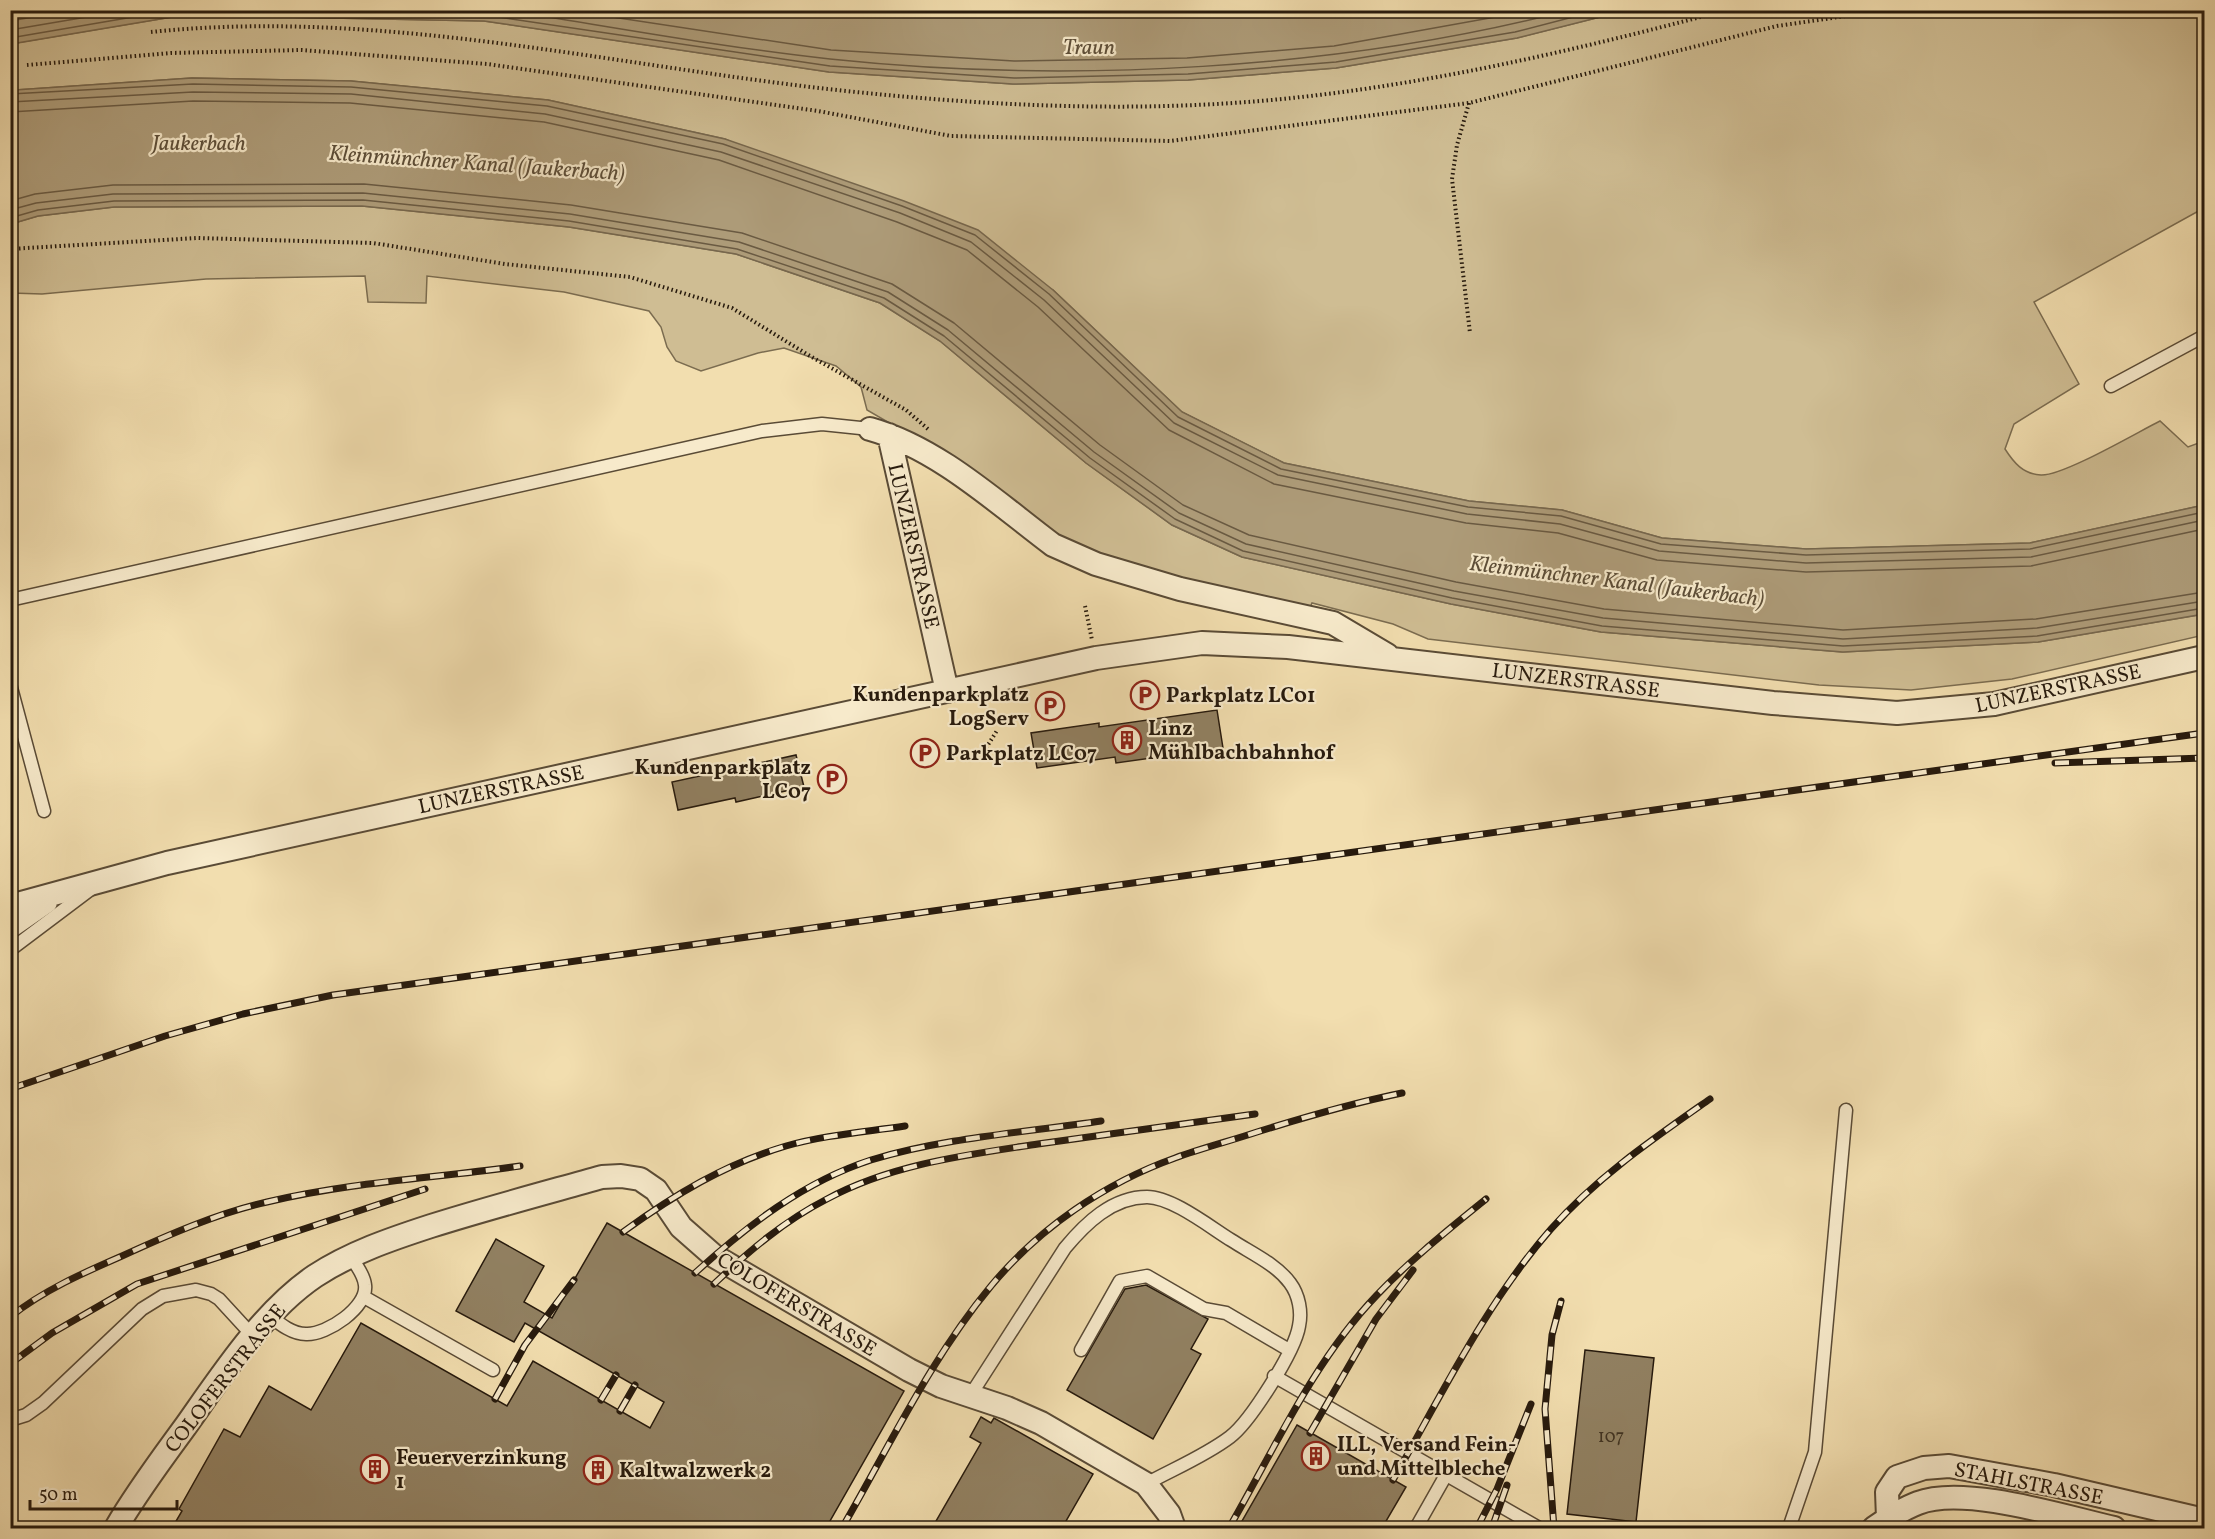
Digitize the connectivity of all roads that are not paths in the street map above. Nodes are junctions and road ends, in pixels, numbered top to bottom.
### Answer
1 (2205, 336) edge
2 (2111, 386) dead end
3 (879, 432) junction
4 (10, 600) edge
5 (2205, 657) edge
6 (1394, 659) junction
7 (10, 684) edge
8 (948, 691) junction
9 (44, 812) dead end
10 (103, 880) junction
11 (56, 895) junction
12 (10, 906) edge
13 (10, 927) edge
14 (10, 950) edge
15 (1846, 1110) dead end
16 (350, 1256) junction
17 (364, 1297) junction
18 (270, 1316) junction
19 (254, 1336) junction
20 (1081, 1350) dead end
21 (1289, 1350) junction
22 (493, 1370) dead end
23 (1274, 1376) junction
24 (970, 1396) junction
25 (10, 1420) edge
26 (1446, 1475) junction
27 (1146, 1484) junction
28 (2205, 1520) edge
29 (1881, 1523) edge
30 (116, 1528) edge
31 (1174, 1528) edge
32 (1416, 1528) edge
33 (1539, 1528) edge
34 (1789, 1528) edge
35 (2114, 1528) edge

1 - 2 lane
3 - 4 lane
3 - 6 street
3 - 8 street, LUNZERSTRASSE
5 - 6 street, LUNZERSTRASSE
6 - 8 street, LUNZERSTRASSE
7 - 9 lane
8 - 10 street, LUNZERSTRASSE
10 - 11 street, LUNZERSTRASSE
10 - 14 lane
11 - 12 street, LUNZERSTRASSE
11 - 13 street, LUNZERSTRASSE
15 - 34 lane
16 - 17 lane
16 - 18 street, COLOFERSTRASSE
16 - 24 street, COLOFERSTRASSE
17 - 18 lane
17 - 22 lane
18 - 19 street, COLOFERSTRASSE
19 - 25 lane
19 - 30 street, COLOFERSTRASSE
20 - 21 lane
21 - 23 lane
21 - 24 lane
23 - 26 lane
23 - 27 lane
24 - 27 street, COLOFERSTRASSE
26 - 32 lane
26 - 33 lane
27 - 31 street
28 - 29 street, STAHLSTRASSE
29 - 35 street, STAHLSTRASSE

